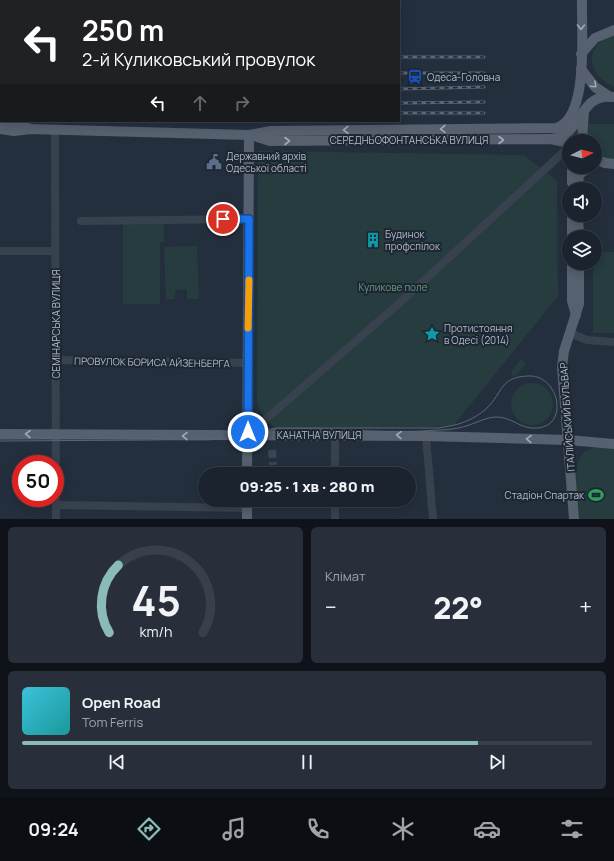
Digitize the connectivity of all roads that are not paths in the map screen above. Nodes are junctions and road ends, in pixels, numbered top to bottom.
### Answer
1 (582, 0) edge
2 (614, 30) edge
3 (581, 54) junction
4 (581, 69) junction
5 (612, 97) edge
6 (584, 108) junction
7 (0, 122) edge
8 (0, 129) edge
9 (30, 129) junction
10 (548, 129) junction
11 (55, 130) junction
12 (570, 134) edge
13 (582, 134) edge
14 (249, 135) junction
15 (562, 139) edge
16 (562, 142) edge
17 (562, 148) edge
18 (249, 219) junction
19 (81, 221) dead end
20 (0, 251) edge
21 (55, 251) junction
22 (572, 270) edge
23 (579, 270) edge
24 (576, 317) junction
25 (570, 333) junction
26 (614, 342) edge
27 (56, 360) junction
28 (248, 363) junction
29 (247, 432) junction
30 (0, 434) edge
31 (56, 435) junction
32 (335, 435) junction
33 (426, 436) junction
34 (568, 440) junction
35 (614, 444) edge
36 (56, 455) edge
37 (247, 467) edge
38 (335, 467) edge
39 (198, 504) edge
40 (64, 505) edge
41 (56, 507) edge
42 (247, 507) edge
43 (335, 507) edge
44 (56, 519) edge
45 (247, 519) edge
46 (335, 519) edge
47 (433, 519) edge
48 (574, 519) edge

1 -> 3 main road
2 - 3 main road
3 - 4 main road
4 -> 5 main road
4 - 10 main road
5 - 6 main road
6 - 12 main road
6 - 13 main road
7 - 9 main road, СЕРЕДНЬОФОНТАНСЬКА ВУЛИЦЯ
8 - 9 main road, СЕРЕДНЬОФОНТАНСЬКА ВУЛИЦЯ
9 - 11 main road, СЕРЕДНЬОФОНТАНСЬКА ВУЛИЦЯ
10 -> 14 main road, СЕРЕДНЬОФОНТАНСЬКА ВУЛИЦЯ
10 - 15 main road
11 - 14 main road, СЕРЕДНЬОФОНТАНСЬКА ВУЛИЦЯ
11 - 21 street, СЕМІНАРСЬКА ВУЛИЦЯ
14 -> 16 main road, СЕРЕДНЬОФОНТАНСЬКА ВУЛИЦЯ
14 - 18 main road
17 - 29 street
18 - 19 street
18 - 28 main road
20 - 21 street
21 - 27 street, СЕМІНАРСЬКА ВУЛИЦЯ
22 - 24 main road
23 - 24 main road, ІТАЛІЙСЬКИЙ БУЛЬВАР
24 - 25 main road, ІТАЛІЙСЬКИЙ БУЛЬВАР
25 - 26 street
25 - 34 main road, ІТАЛІЙСЬКИЙ БУЛЬВАР
27 - 28 street, ПРОВУЛОК БОРИСА АЙЗЕНБЕРГА
27 - 31 street, СЕМІНАРСЬКА ВУЛИЦЯ
28 - 29 main road
29 -> 31 main road, КАНАТНА ВУЛИЦЯ
29 - 32 main road, КАНАТНА ВУЛИЦЯ
29 - 37 main road
31 -> 30 main road, КАНАТНА ВУЛИЦЯ
31 - 36 street, СЕМІНАРСЬКА ВУЛИЦЯ
33 -> 32 main road, КАНАТНА ВУЛИЦЯ
32 - 38 street
34 -> 33 main road, КАНАТНА ВУЛИЦЯ
33 - 47 street
34 - 35 main road, КАНАТНА ВУЛИЦЯ
34 - 48 main road, ІТАЛІЙСЬКИЙ БУЛЬВАР
39 - 40 street
41 - 44 street, СЕМІНАРСЬКА ВУЛИЦЯ
42 - 45 main road
43 - 46 street

